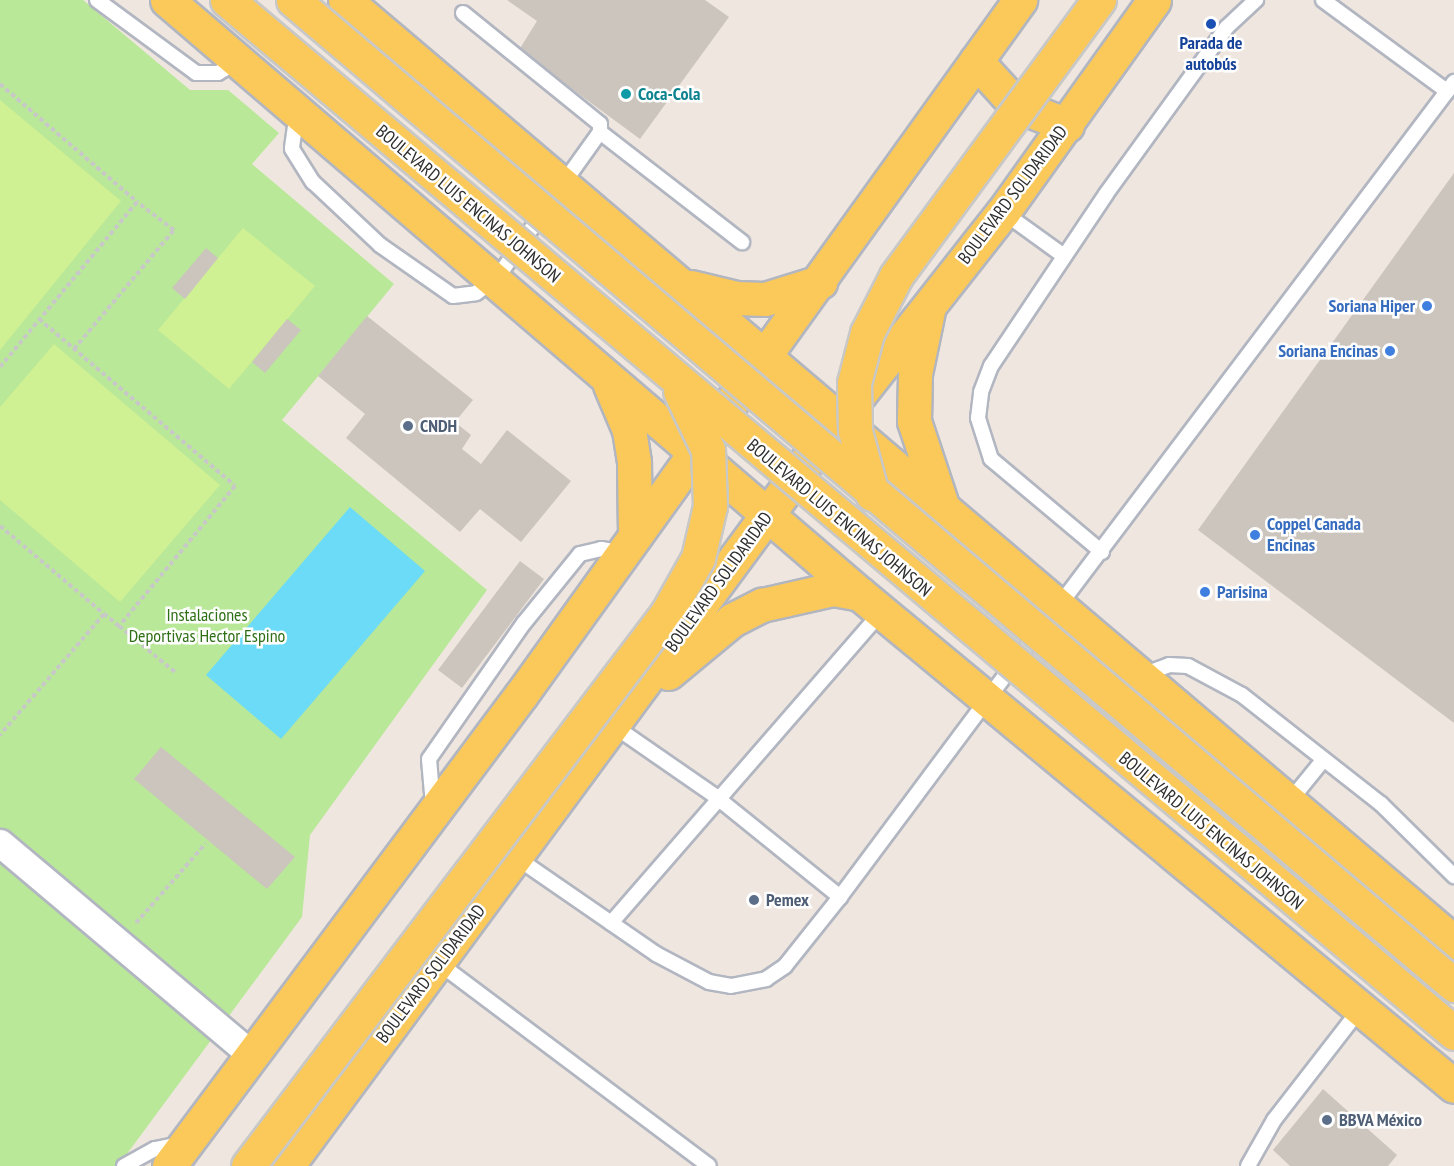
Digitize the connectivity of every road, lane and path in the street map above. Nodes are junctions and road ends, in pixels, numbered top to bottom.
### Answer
1 (97, 0) edge
2 (167, 0) edge
3 (227, 0) edge
4 (293, 0) edge
5 (345, 0) edge
6 (1020, 0) edge
7 (1099, 0) edge
8 (1154, 0) edge
9 (1256, 0) edge
10 (1323, 0) edge
11 (463, 14) dead end
12 (238, 60) junction
13 (976, 61) junction
14 (0, 84) edge
15 (1451, 86) edge
16 (298, 110) junction
17 (1066, 125) junction
18 (600, 132) junction
19 (564, 183) junction
20 (517, 190) junction
21 (137, 202) junction
22 (1003, 212) junction
23 (742, 242) dead end
24 (1064, 256) junction
25 (497, 278) junction
26 (820, 282) junction
27 (680, 283) junction
28 (930, 301) junction
29 (39, 319) junction
30 (74, 349) junction
31 (767, 357) junction
32 (0, 367) edge
33 (606, 375) junction
34 (841, 418) junction
35 (695, 456) junction
36 (944, 509) junction
37 (766, 516) junction
38 (0, 526) edge
39 (629, 544) junction
40 (1102, 552) junction
41 (872, 602) junction
42 (1058, 607) junction
43 (104, 614) junction
44 (119, 626) junction
45 (176, 673) dead end
46 (1140, 676) junction
47 (1040, 688) junction
48 (988, 694) junction
49 (620, 718) junction
50 (0, 735) edge
51 (1324, 759) junction
52 (715, 796) junction
53 (1288, 802) junction
54 (0, 843) edge
55 (206, 843) dead end
56 (518, 858) junction
57 (1454, 876) edge
58 (840, 897) junction
59 (611, 923) junction
60 (1453, 937) edge
61 (118, 944) junction
62 (440, 964) junction
63 (1454, 986) edge
64 (1361, 1008) junction
65 (1454, 1033) edge
66 (252, 1055) junction
67 (1454, 1086) edge
68 (177, 1155) edge
69 (124, 1166) edge
70 (248, 1166) edge
71 (287, 1166) edge
72 (709, 1166) edge
73 (1248, 1166) edge

1 - 12 lane
2 - 12 main road
3 - 47 main road, BOULEVARD LUIS ENCINAS JOHNSON, bridge
4 - 20 main road, bridge
5 - 19 main road
6 - 13 main road
7 - 47 main road, bridge
8 - 17 main road, BOULEVARD SOLIDARIDAD
9 - 24 lane
10 - 15 lane
11 - 18 lane
12 - 16 main road
13 - 17 main road
13 - 26 main road
14 - 21 path
15 - 40 lane
16 - 25 main road
16 - 25 lane
17 - 22 main road, BOULEVARD SOLIDARIDAD
18 - 19 lane
18 - 23 lane
19 - 25 lane
19 - 27 main road
20 - 63 main road, bridge
20 - 70 main road, bridge
21 - 29 path
21 - 30 path
22 - 24 lane
22 - 28 main road, BOULEVARD SOLIDARIDAD
24 - 40 lane
25 - 33 main road
26 - 27 main road
26 - 31 main road
27 - 31 main road
28 - 34 main road, BOULEVARD SOLIDARIDAD
28 - 36 main road
29 - 30 path
29 - 32 path
30 - 44 path
31 - 34 main road
31 - 35 main road
33 - 35 main road
33 - 39 main road
34 - 36 main road
34 - 37 main road, BOULEVARD SOLIDARIDAD
35 - 37 main road
35 - 39 main road
36 - 42 main road
37 - 41 main road
37 - 49 main road, BOULEVARD SOLIDARIDAD
38 - 43 path
39 - 66 main road
40 - 42 lane
41 - 48 main road
41 - 49 main road
41 - 52 lane
42 - 46 main road
42 - 48 lane
43 - 44 path
43 - 50 path
44 - 45 path
46 - 51 lane
46 - 53 main road
47 - 65 main road, BOULEVARD LUIS ENCINAS JOHNSON, bridge
48 - 58 lane
48 - 64 main road
49 - 52 lane
49 - 56 main road, BOULEVARD SOLIDARIDAD
51 - 53 lane
51 - 57 lane
52 - 58 lane
52 - 59 lane
53 - 60 main road
54 - 61 street
55 - 61 path
56 - 59 lane
56 - 62 main road, BOULEVARD SOLIDARIDAD
58 - 59 lane
61 - 66 street
62 - 71 main road, BOULEVARD SOLIDARIDAD
62 - 72 lane
64 - 67 main road
64 - 73 lane
66 - 68 main road
68 - 69 lane

